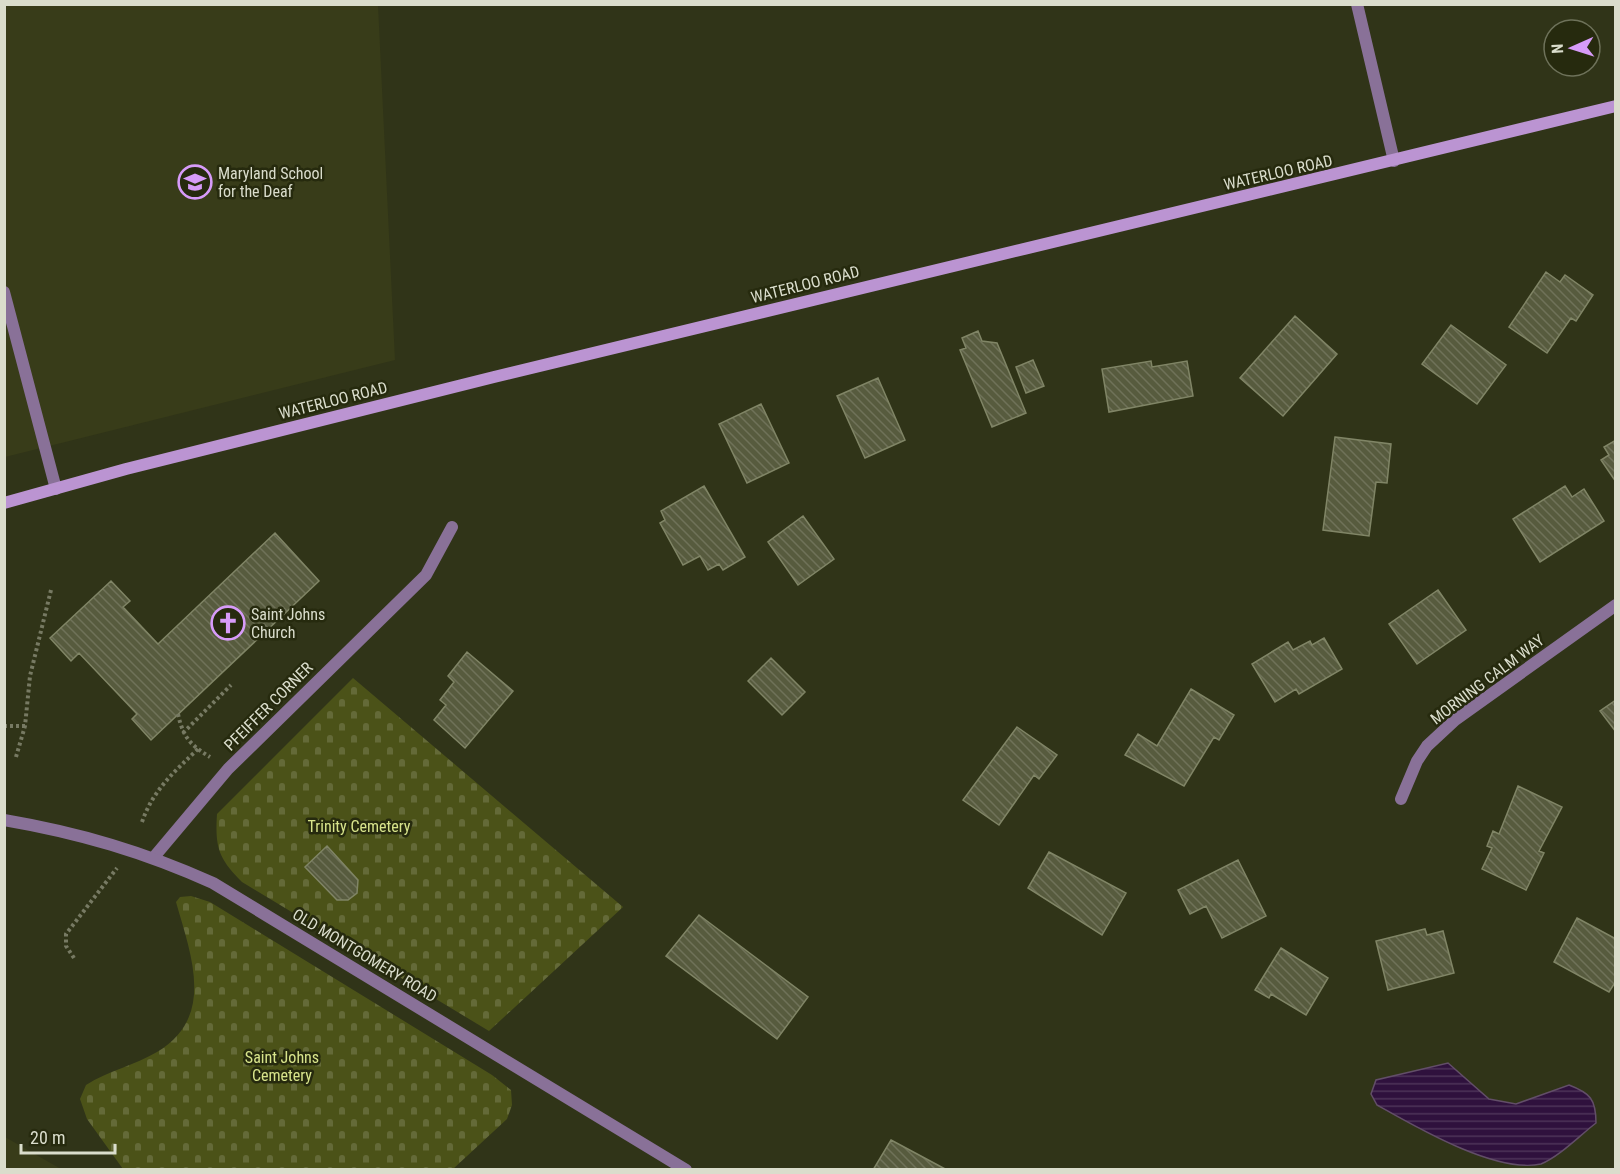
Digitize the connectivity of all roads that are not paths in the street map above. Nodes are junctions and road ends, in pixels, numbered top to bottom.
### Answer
1 (1357, 4) edge
2 (1616, 106) edge
3 (1394, 161) junction
4 (4, 292) edge
5 (56, 489) junction
6 (4, 503) edge
7 (452, 527) dead end
8 (1616, 605) edge
9 (1401, 799) dead end
10 (4, 820) edge
11 (154, 857) junction
12 (686, 1170) edge

1 - 3 street
2 - 3 main road, WATERLOO ROAD
3 - 5 main road, WATERLOO ROAD
4 - 5 street
5 - 6 main road, WATERLOO ROAD
7 - 11 street, PFEIFFER CORNER
8 - 9 street, MORNING CALM WAY
10 - 11 street, OLD MONTGOMERY ROAD
11 - 12 street, OLD MONTGOMERY ROAD

